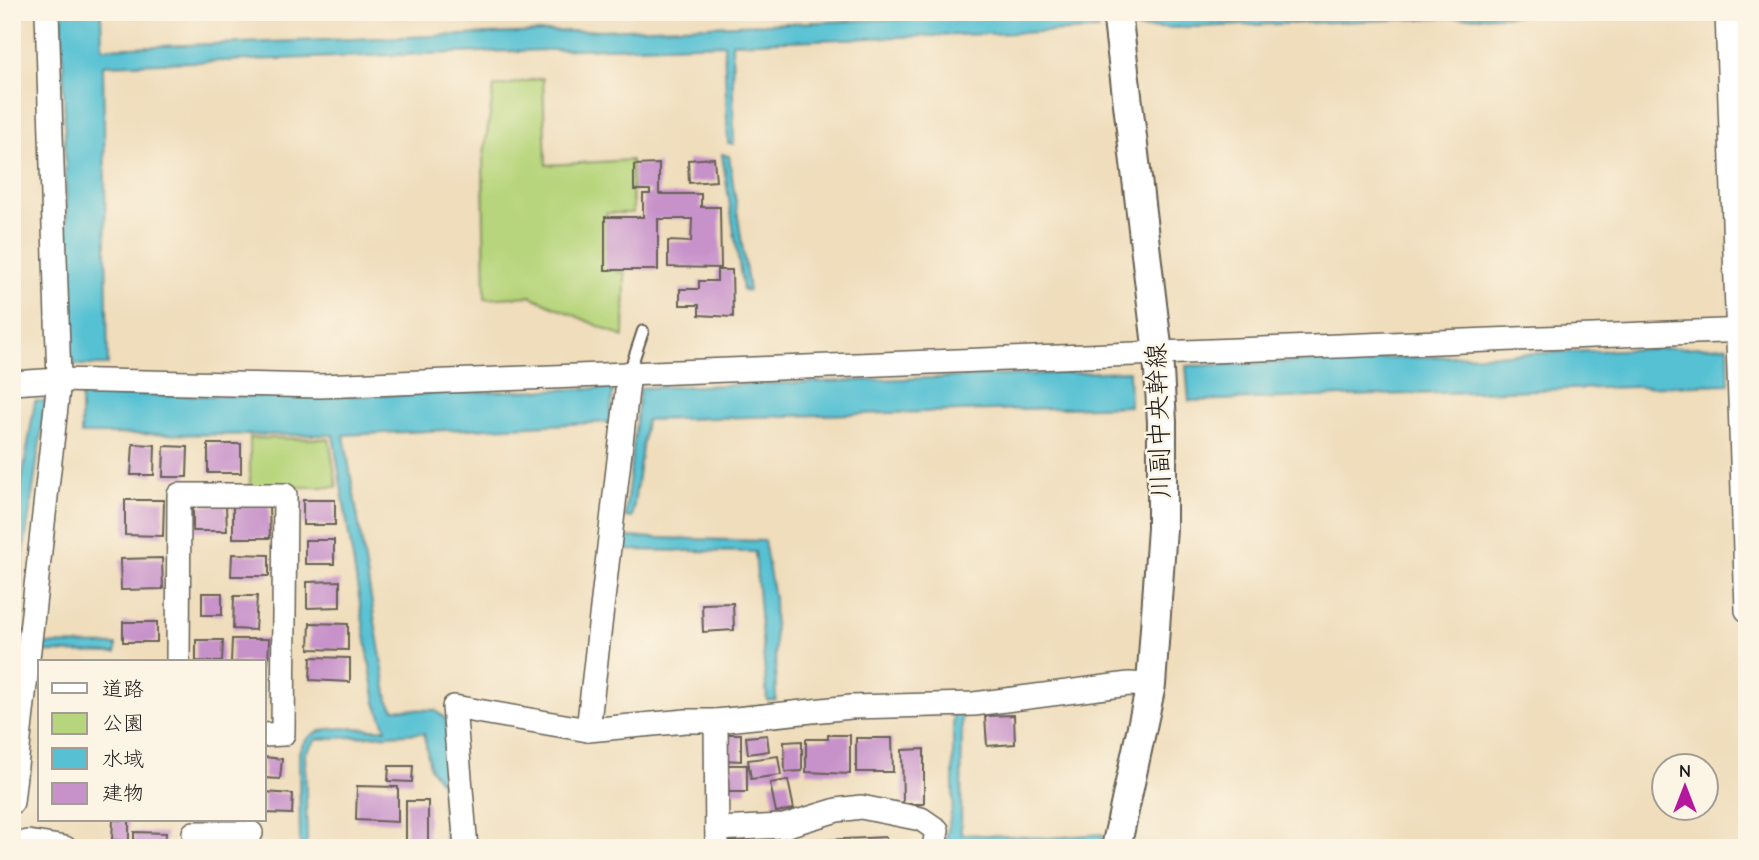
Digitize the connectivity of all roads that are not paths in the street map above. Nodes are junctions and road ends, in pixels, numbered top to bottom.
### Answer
1 (47, 12) edge
2 (1117, 12) edge
3 (1727, 12) edge
4 (643, 331) dead end
5 (1742, 331) edge
6 (1158, 354) junction
7 (629, 373) junction
8 (59, 380) junction
9 (12, 383) edge
10 (1747, 610) edge
11 (19, 643) edge
12 (178, 660) edge
13 (1151, 685) junction
14 (716, 721) junction
15 (588, 730) junction
16 (266, 735) edge
17 (12, 802) edge
18 (194, 833) edge
19 (251, 833) dead end
20 (1118, 838) edge
21 (717, 839) edge
22 (12, 845) edge
23 (65, 848) edge
24 (466, 848) edge
25 (934, 848) edge

1 - 8 street
2 - 6 street, 川副中央幹線
3 - 5 street
4 - 7 lane
5 - 6 street
5 - 10 street
6 - 7 street
6 - 13 street, 川副中央幹線
7 - 8 street
7 - 15 street
8 - 9 street
8 - 11 street
11 - 17 street
12 - 16 street
13 - 14 street
13 - 20 street, 川副中央幹線
14 - 15 street
14 - 21 street
15 - 24 street
18 - 19 street
21 - 25 street
22 - 23 street

